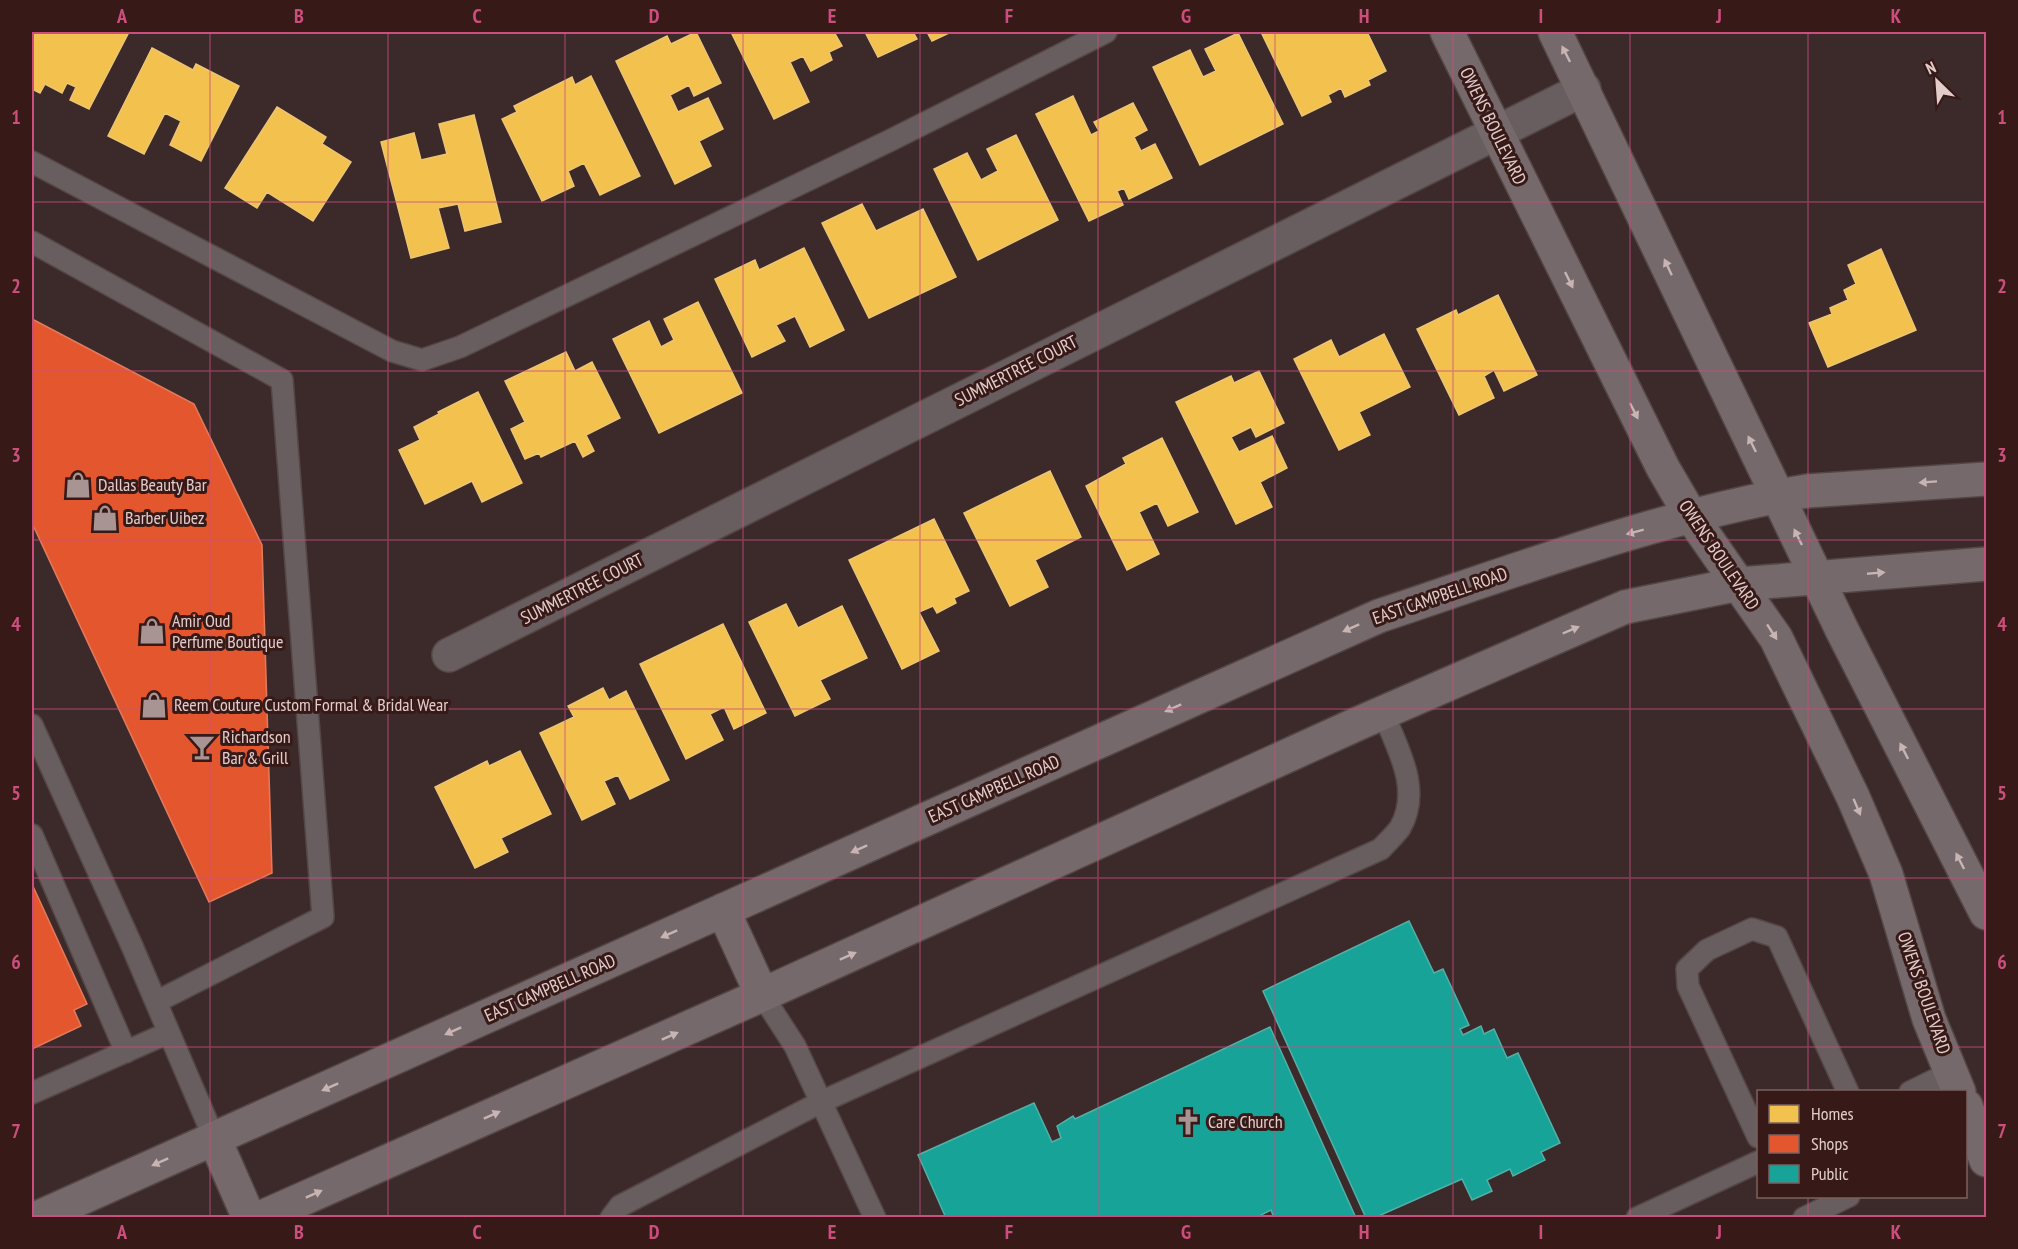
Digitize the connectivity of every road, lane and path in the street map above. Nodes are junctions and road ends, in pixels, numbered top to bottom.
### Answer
1 (1106, 32) edge
2 (1447, 32) edge
3 (1555, 32) edge
4 (1584, 89) junction
5 (1496, 132) junction
6 (32, 162) edge
7 (32, 242) edge
8 (1986, 479) edge
9 (1778, 496) junction
10 (1691, 516) junction
11 (1986, 564) edge
12 (1817, 578) junction
13 (1739, 584) junction
14 (449, 655) dead end
15 (1383, 712) junction
16 (32, 725) edge
17 (32, 835) edge
18 (723, 910) junction
19 (1986, 913) edge
20 (762, 995) junction
21 (156, 1002) junction
22 (168, 1033) junction
23 (126, 1052) junction
24 (1955, 1082) edge
25 (1847, 1090) edge
26 (1919, 1090) edge
27 (32, 1093) edge
28 (821, 1102) junction
29 (1967, 1113) edge
30 (1757, 1135) edge
31 (214, 1138) junction
32 (1977, 1146) edge
33 (1757, 1162) edge
34 (1847, 1198) edge
35 (37, 1218) edge
36 (249, 1218) edge
37 (260, 1218) edge
38 (611, 1218) edge
39 (875, 1218) edge
40 (1637, 1218) edge
41 (1804, 1218) edge

1 - 6 lane
2 - 5 main road, OWENS BOULEVARD
4 -> 3 main road
4 - 5 street, SUMMERTREE COURT
9 -> 4 main road
5 -> 10 main road, OWENS BOULEVARD
5 - 14 street, SUMMERTREE COURT
7 - 21 lane
8 -> 9 main road, EAST CAMPBELL ROAD
9 - 10 main road, EAST CAMPBELL ROAD
12 -> 9 main road
10 - 13 main road, OWENS BOULEVARD
10 -> 18 main road, EAST CAMPBELL ROAD
12 -> 11 main road
12 - 13 main road
19 -> 12 main road
15 -> 13 main road
13 -> 24 main road, OWENS BOULEVARD
20 -> 15 main road
15 - 28 lane
16 - 21 lane
17 - 23 lane
18 - 20 main road
18 -> 31 main road, EAST CAMPBELL ROAD
20 - 28 lane
37 -> 20 main road
21 - 22 lane
22 - 23 lane
22 - 31 lane
23 - 27 lane
24 - 26 lane
25 - 30 lane
28 - 38 lane
28 - 39 lane
29 - 32 main road
31 -> 35 main road, EAST CAMPBELL ROAD
31 - 36 main road
33 - 40 lane
34 - 41 lane

